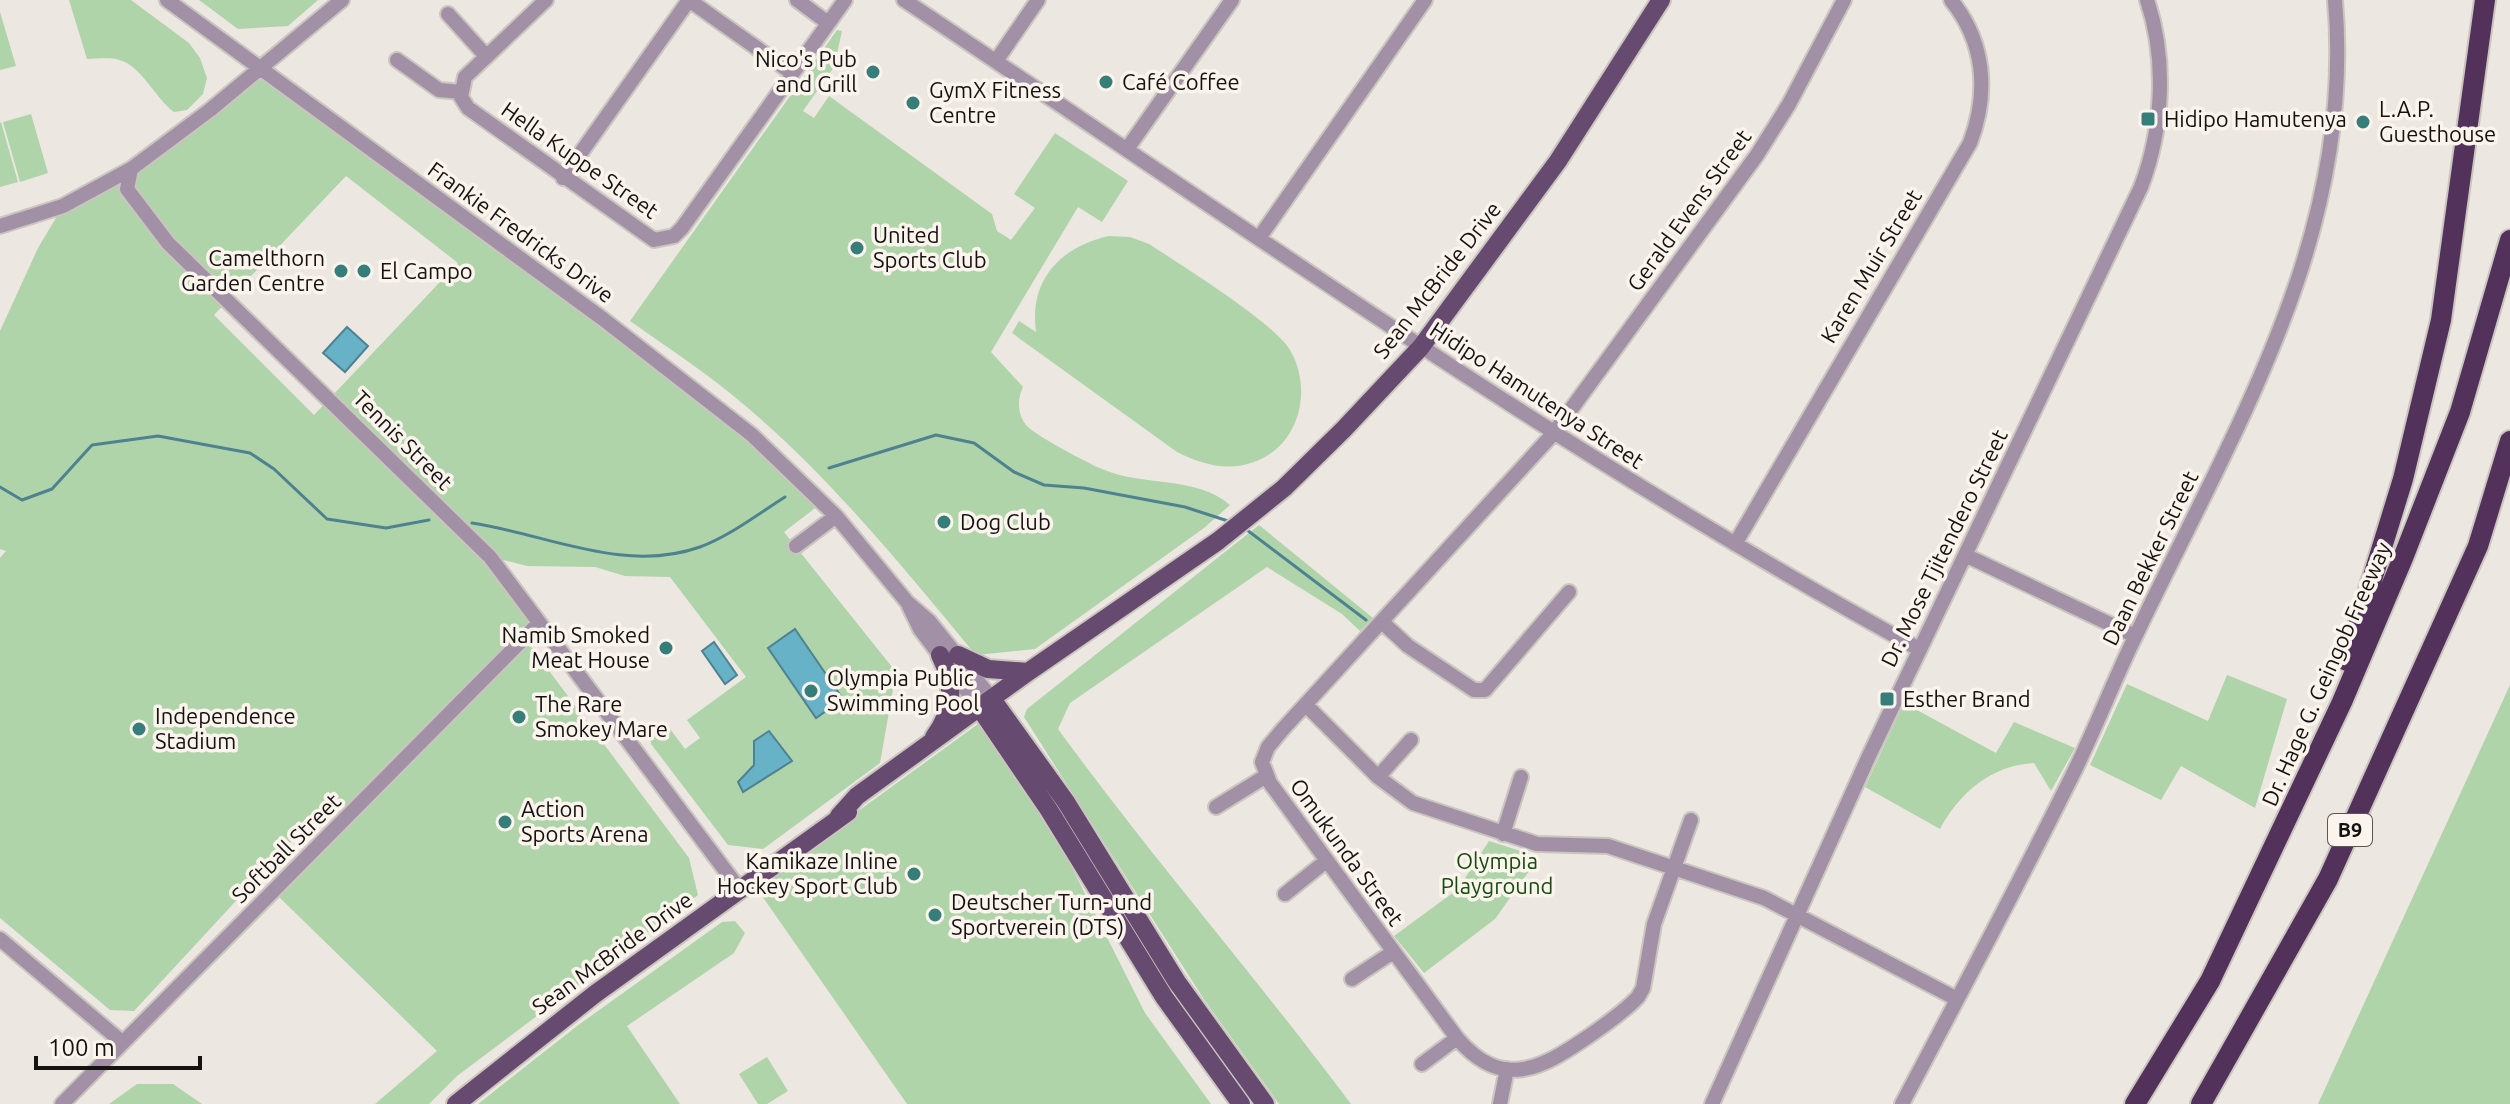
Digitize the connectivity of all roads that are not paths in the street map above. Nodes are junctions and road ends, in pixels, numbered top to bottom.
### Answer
1 (167, 0) edge
2 (342, 0) edge
3 (546, 0) edge
4 (689, 0) edge
5 (797, 0) edge
6 (845, 0) edge
7 (904, 0) edge
8 (1038, 0) edge
9 (1232, 0) edge
10 (1425, 0) edge
11 (1661, 0) edge
12 (1844, 0) edge
13 (1951, 0) edge
14 (2147, 0) edge
15 (2335, 0) edge
16 (2485, 0) edge
17 (448, 14) dead end
18 (828, 23) junction
19 (486, 56) junction
20 (397, 60) dead end
21 (996, 61) junction
22 (262, 67) junction
23 (792, 73) junction
24 (461, 92) junction
25 (1127, 149) junction
26 (131, 169) junction
27 (563, 178) junction
28 (0, 226) edge
29 (1259, 238) junction
30 (2510, 240) edge
31 (1421, 347) junction
32 (1553, 434) junction
33 (2510, 441) edge
34 (2510, 477) edge
35 (836, 516) junction
36 (1735, 544) junction
37 (796, 546) dead end
38 (2478, 546) junction
39 (1965, 555) junction
40 (1569, 592) dead end
41 (1127, 606) junction
42 (1382, 622) junction
43 (539, 623) junction
44 (2135, 636) junction
45 (1919, 649) junction
46 (949, 655) junction
47 (1028, 672) junction
48 (1306, 705) junction
49 (988, 707) junction
50 (1411, 740) dead end
51 (930, 743) junction
52 (2320, 749) junction
53 (1266, 776) junction
54 (1378, 777) junction
55 (1521, 777) dead end
56 (1216, 807) dead end
57 (839, 816) junction
58 (1691, 820) dead end
59 (1503, 834) junction
60 (1326, 861) junction
61 (1674, 869) junction
62 (740, 890) junction
63 (1285, 894) dead end
64 (1796, 913) junction
65 (0, 939) edge
66 (1393, 952) junction
67 (1352, 979) dead end
68 (1957, 999) junction
69 (1457, 1038) junction
70 (122, 1042) junction
71 (1422, 1064) dead end
72 (1507, 1069) junction
73 (62, 1104) edge
74 (456, 1104) edge
75 (1241, 1104) edge
76 (1265, 1104) edge
77 (1500, 1104) edge
78 (1712, 1104) edge
79 (1902, 1104) edge
80 (2135, 1104) edge
81 (2201, 1104) edge

1 - 22 street, Frankie Fredricks Drive
2 - 22 street
3 - 19 street
4 - 23 street
4 - 27 street
5 - 18 street
6 - 18 street, Hella Kuppe Street
7 - 21 street, Hidipo Hamutenya Street
8 - 21 street
9 - 25 street
10 - 29 street
11 - 31 main road, Sean McBride Drive
12 - 32 street, Gerald Evens Street
13 - 36 street, Karen Muir Street
14 - 39 street, Dr. Mose Tjitendero Street
15 - 44 street, Daan Bekker Street
16 - 52 highway
17 - 19 street
18 - 23 street, Hella Kuppe Street
19 - 24 street
20 - 24 street
21 - 25 street, Hidipo Hamutenya Street
22 - 26 street
22 - 35 street, Frankie Fredricks Drive
23 - 27 street, Hella Kuppe Street
24 - 27 street, Hella Kuppe Street
25 - 29 street, Hidipo Hamutenya Street
26 - 28 street
26 - 43 street, Tennis Street
29 - 31 street, Hidipo Hamutenya Street
30 - 52 highway, Dr. Hage G. Geingob Freeway
31 - 32 street, Hidipo Hamutenya Street
31 - 41 main road, Sean McBride Drive
32 - 36 street, Hidipo Hamutenya Street
32 - 42 street, Omukunda Street
33 - 38 highway, B9
34 - 38 highway
35 - 37 street
35 - 46 street, Frankie Fredricks Drive
36 - 45 street, Hidipo Hamutenya Street
38 - 81 highway, B9
39 - 44 street
39 - 45 street, Dr. Mose Tjitendero Street
40 - 42 street
41 - 47 main road, Sean McBride Drive
41 - 49 main road, Sean McBride Drive
42 - 48 street, Omukunda Street
43 - 62 street, Tennis Street
43 - 70 street, Softball Street
44 - 68 street, Daan Bekker Street
45 - 64 street, Dr. Mose Tjitendero Street
46 - 47 main road
46 - 49 street, Frankie Fredricks Drive
46 - 51 main road
47 - 49 main road, Sean McBride Drive
48 - 53 street, Omukunda Street
48 - 54 street
49 - 51 main road, Sean McBride Drive
49 - 57 main road, Sean McBride Drive
49 - 75 main road
49 - 76 main road
50 - 54 street
51 - 57 main road, Sean McBride Drive
52 - 80 highway, Dr. Hage G. Geingob Freeway
53 - 56 street
53 - 60 street, Omukunda Street
54 - 59 street
55 - 59 street
57 - 62 main road, Sean McBride Drive
58 - 61 street
59 - 61 street
60 - 63 street
60 - 66 street, Omukunda Street
61 - 64 street
61 - 72 street
62 - 74 main road, Sean McBride Drive
64 - 68 street
64 - 78 street, Dr. Mose Tjitendero Street
65 - 70 street
66 - 67 street
66 - 69 street, Omukunda Street
68 - 79 street, Daan Bekker Street
69 - 71 street
69 - 72 street, Omukunda Street
70 - 73 street, Softball Street
72 - 77 street

